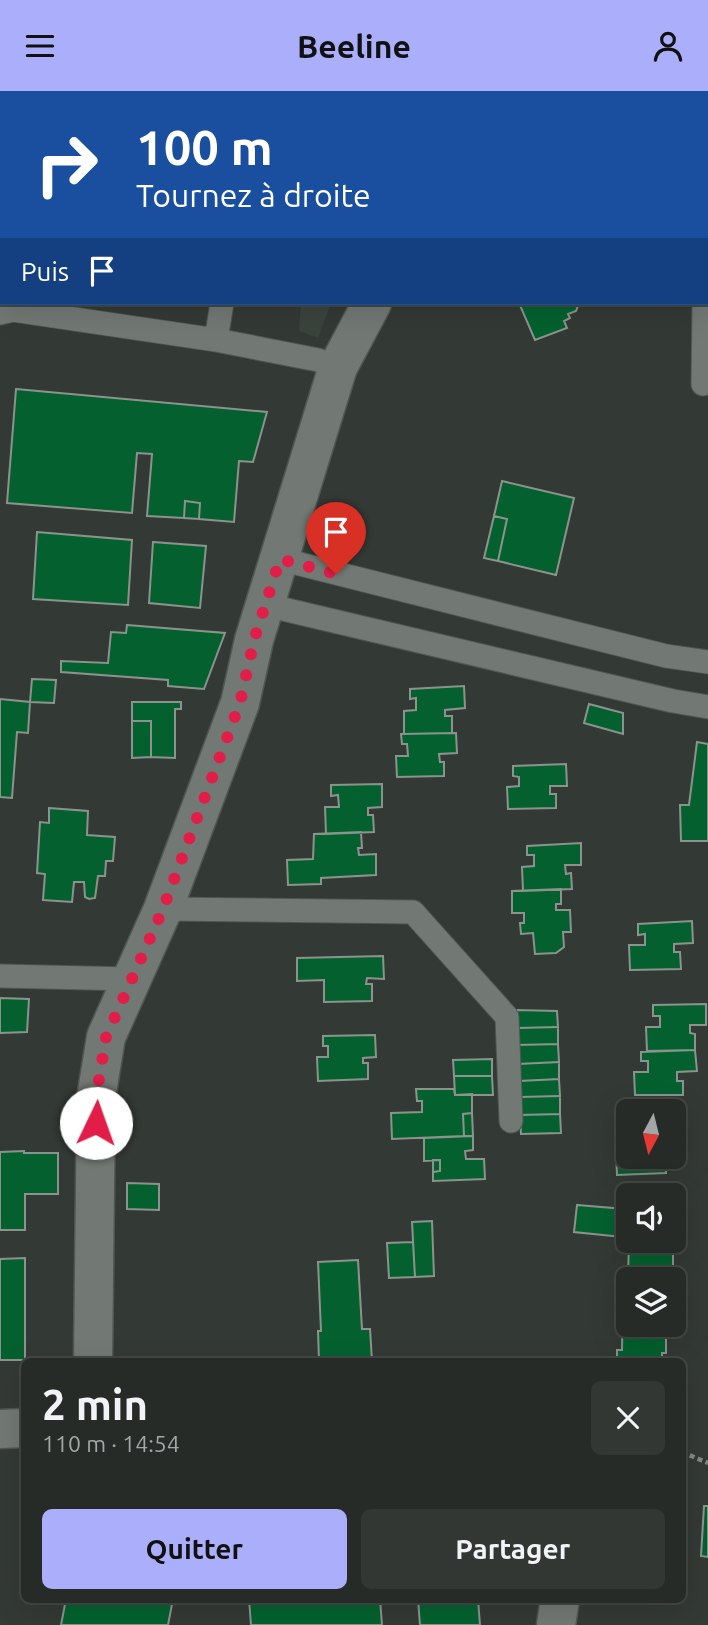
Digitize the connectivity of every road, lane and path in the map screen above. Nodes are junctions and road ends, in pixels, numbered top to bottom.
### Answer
1 (222, 305) edge
2 (371, 305) edge
3 (704, 305) edge
4 (0, 313) edge
5 (216, 340) junction
6 (338, 367) junction
7 (703, 384) dead end
8 (280, 559) junction
9 (266, 605) junction
10 (708, 662) edge
11 (708, 707) edge
12 (163, 909) junction
13 (0, 977) edge
14 (131, 979) junction
15 (511, 1121) dead end
16 (93, 1358) edge
17 (21, 1428) edge
18 (0, 1429) edge
19 (686, 1454) edge
20 (708, 1463) edge
21 (560, 1603) edge
22 (556, 1625) edge

1 - 5 lane
2 - 6 street
3 - 7 lane
4 - 5 lane
5 - 6 lane
6 - 8 street
8 - 9 street
8 - 10 lane
9 - 11 lane
9 - 12 street
12 - 14 street
12 - 15 lane
13 - 14 lane
14 - 16 street
17 - 18 street
19 - 20 path
21 - 22 street

